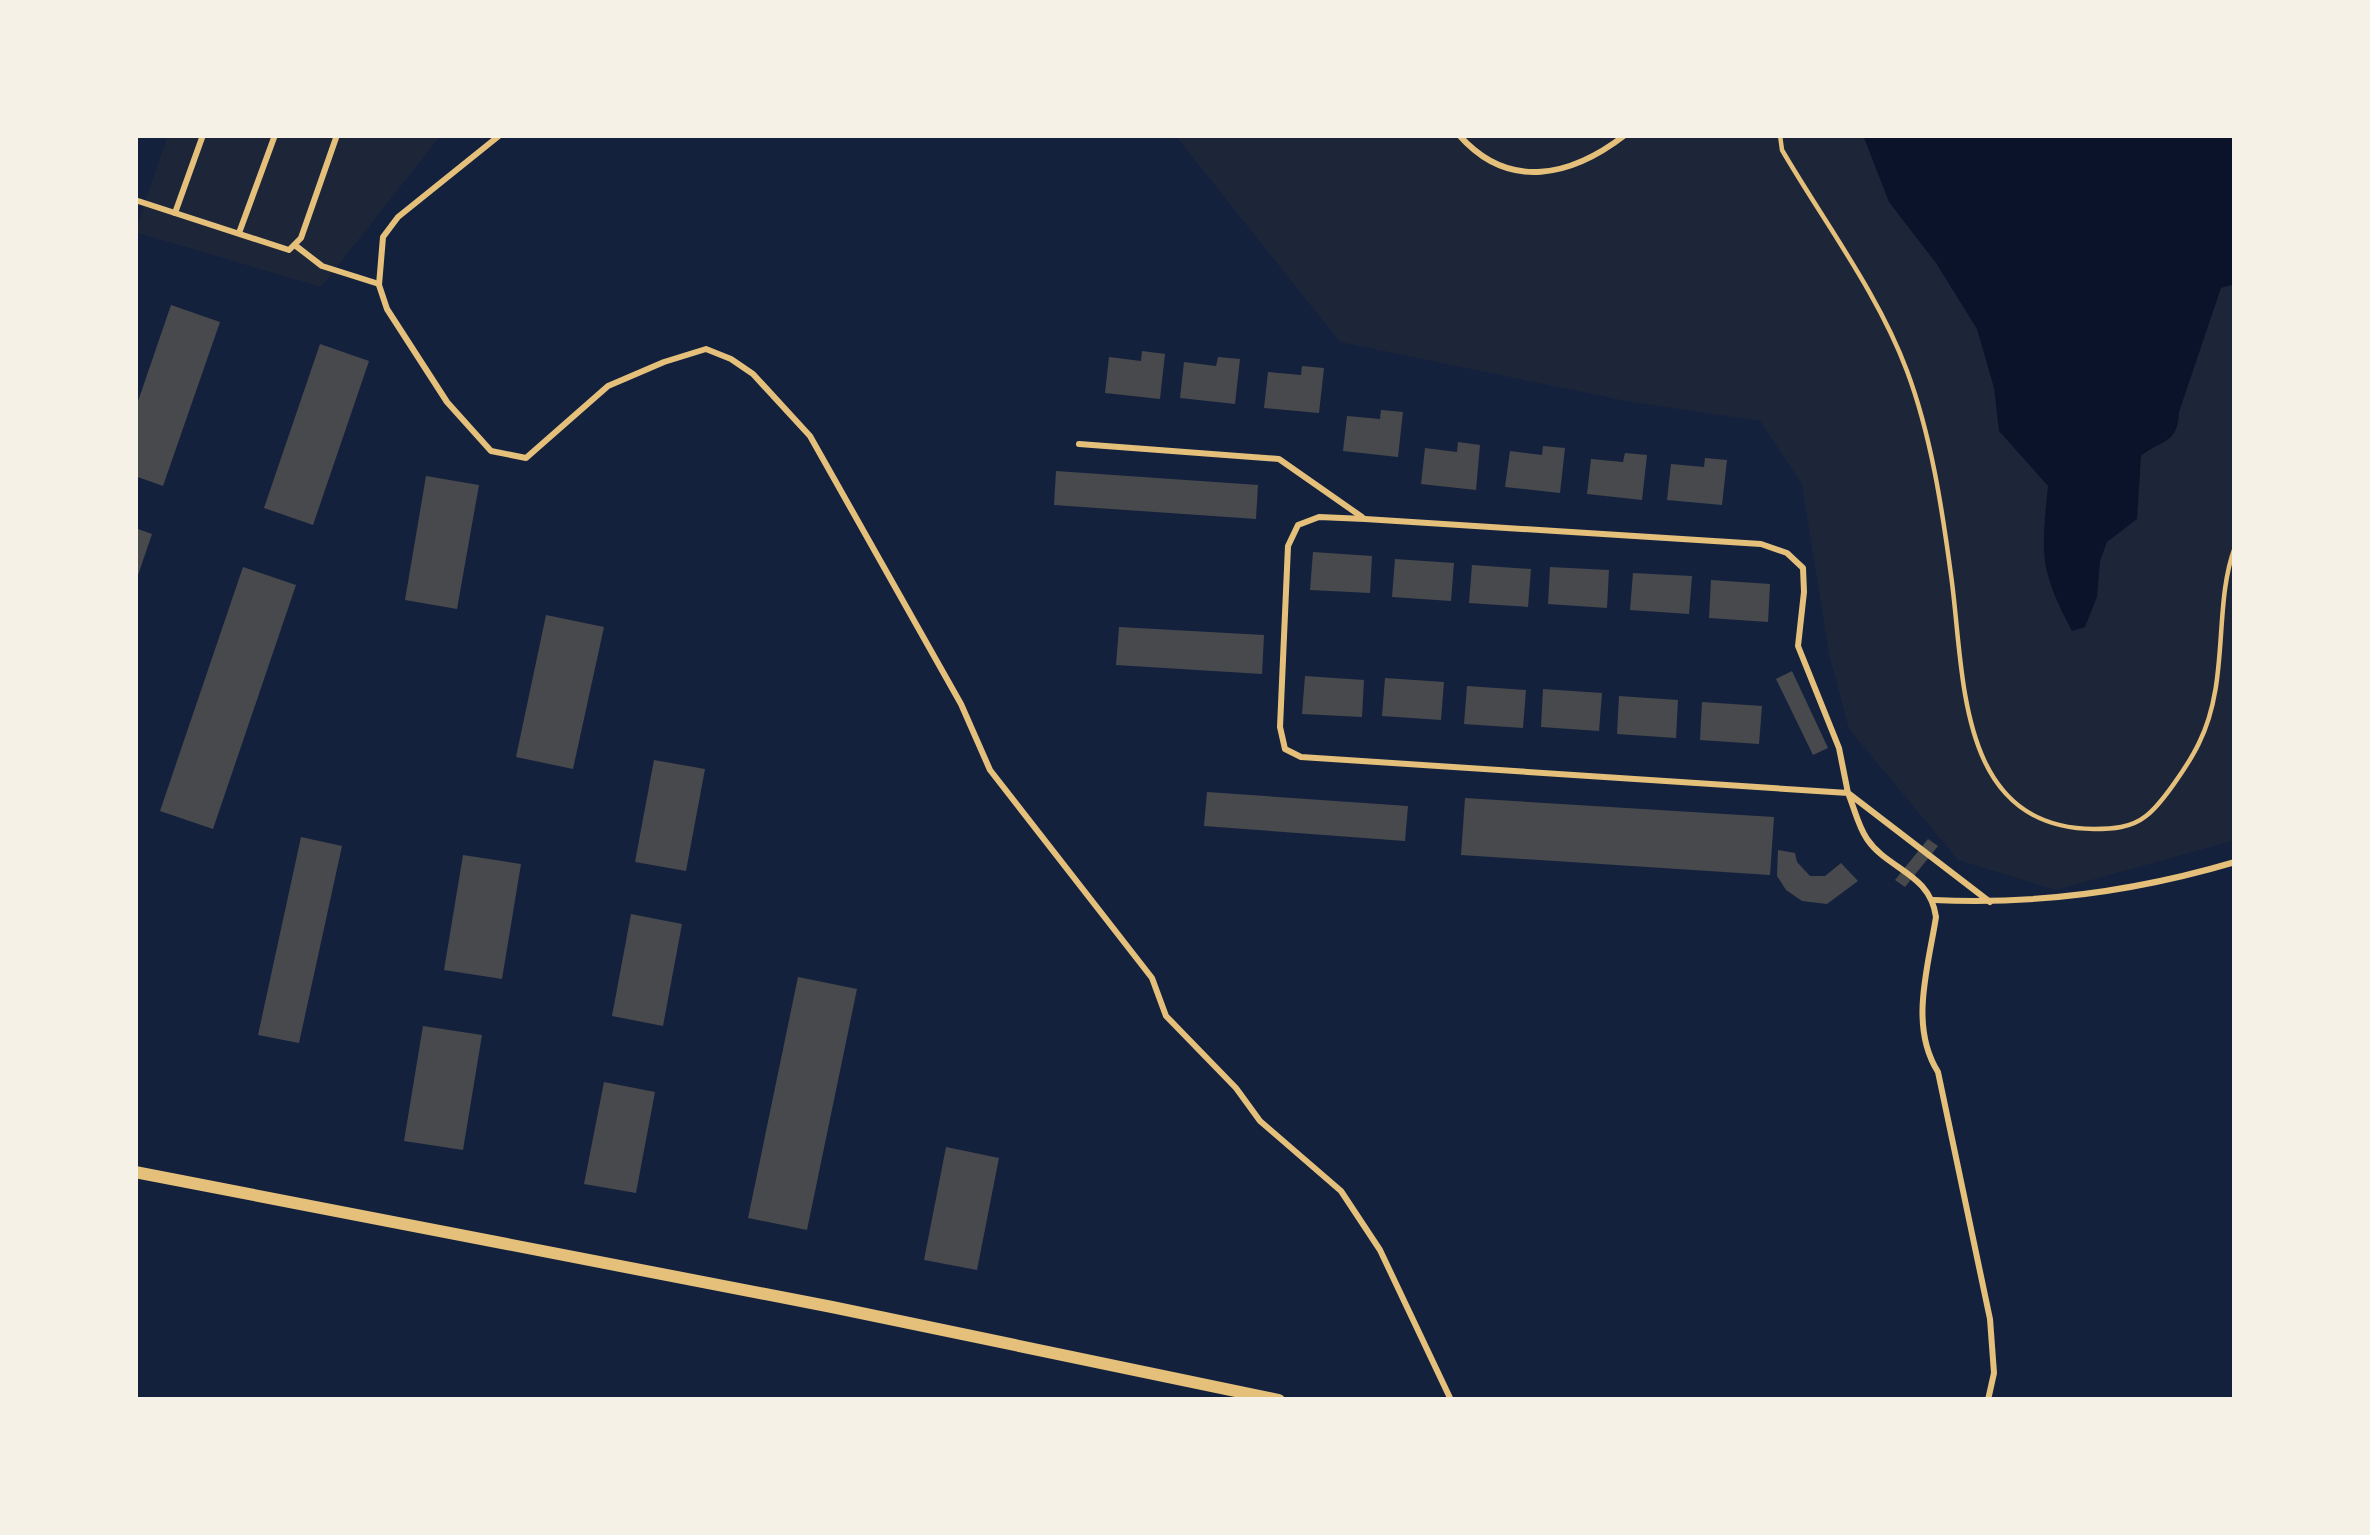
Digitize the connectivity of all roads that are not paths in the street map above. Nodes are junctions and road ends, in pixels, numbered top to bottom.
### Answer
1 (202, 135) edge
2 (275, 135) edge
3 (338, 135) edge
4 (500, 135) edge
5 (1459, 135) edge
6 (1625, 135) edge
7 (135, 200) edge
8 (175, 213) junction
9 (239, 235) junction
10 (296, 246) junction
11 (379, 284) junction
12 (1079, 444) dead end
13 (1365, 519) junction
14 (1848, 793) junction
15 (2235, 862) edge
16 (1934, 900) junction
17 (1990, 902) junction
18 (135, 1172) edge
19 (1279, 1400) edge
20 (1451, 1400) edge
21 (1988, 1400) edge

1 - 8 lane
2 - 9 lane
3 - 10 lane
4 - 11 lane
5 - 6 lane
7 - 8 lane
8 - 9 lane
9 - 10 lane
10 - 11 lane
11 - 20 lane
12 - 13 lane
13 - 14 lane
13 - 14 lane
14 - 16 lane
14 - 17 lane
15 - 17 lane
16 - 17 lane
16 - 21 lane
18 - 19 street

